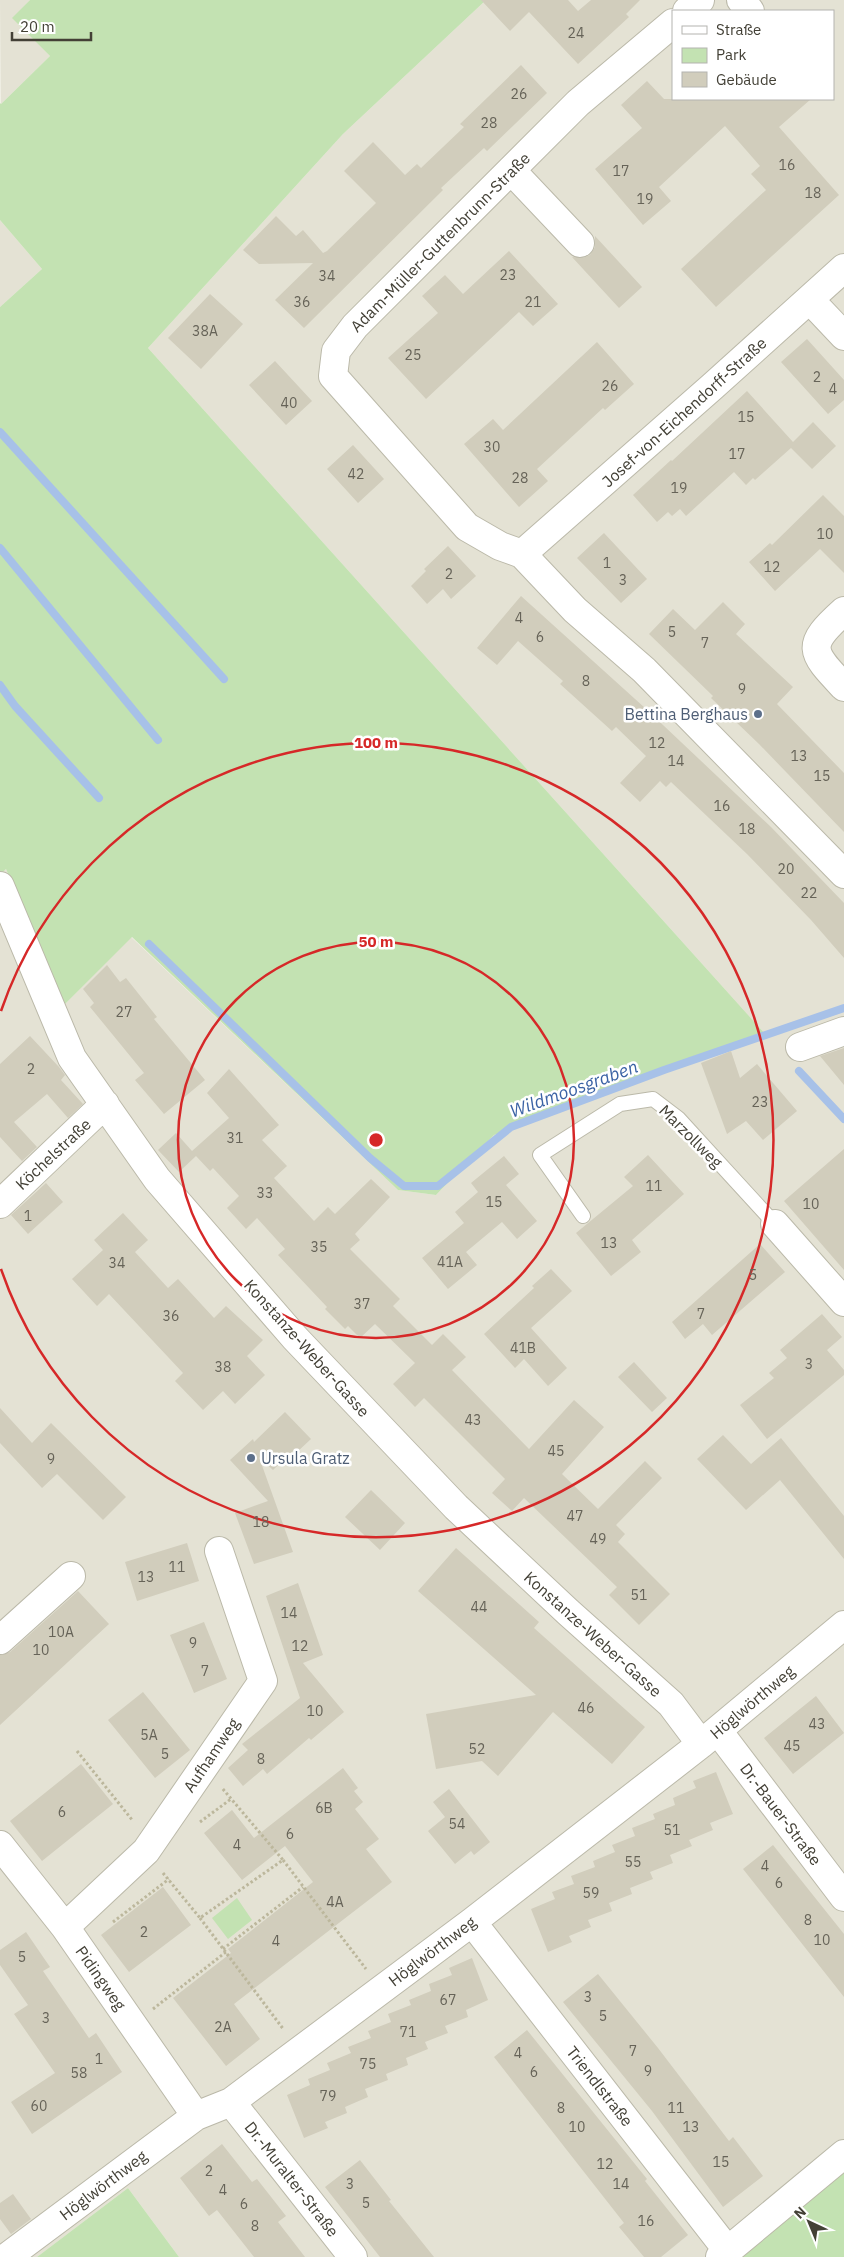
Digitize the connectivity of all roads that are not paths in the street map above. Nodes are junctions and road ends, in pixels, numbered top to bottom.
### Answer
1 (700, 0) edge
2 (740, 0) edge
3 (687, 10) edge
4 (749, 10) edge
5 (672, 24) edge
6 (511, 170) junction
7 (580, 243) dead end
8 (844, 268) edge
9 (810, 300) junction
10 (844, 336) edge
11 (522, 554) junction
12 (844, 611) edge
13 (844, 687) edge
14 (844, 874) edge
15 (1, 892) edge
16 (844, 1031) edge
17 (800, 1048) dead end
18 (105, 1104) junction
19 (0, 1204) edge
20 (582, 1216) dead end
21 (775, 1224) joint
22 (844, 1302) edge
23 (219, 1551) dead end
24 (71, 1576) dead end
25 (844, 1625) edge
26 (0, 1640) edge
27 (709, 1738) junction
28 (0, 1845) edge
29 (844, 1897) edge
30 (472, 1922) junction
31 (65, 1927) junction
32 (231, 2102) junction
33 (196, 2116) junction
34 (844, 2154) edge
35 (724, 2254) edge
36 (7, 2257) edge
37 (353, 2257) edge

1 - 3 street
2 - 4 street
5 - 6 street, Adam-Müller-Guttenbrunn-Straße
6 - 7 street
6 - 11 street, Adam-Müller-Guttenbrunn-Straße
8 - 9 street, Josef-von-Eichendorff-Straße
9 - 10 street
9 - 11 street, Josef-von-Eichendorff-Straße
11 - 14 street
12 - 13 street
15 - 18 street, Konstanze-Weber-Gasse
16 - 17 street
18 - 19 street, Köchelstraße
18 - 27 street, Konstanze-Weber-Gasse
20 - 21 lane, Marzollweg
21 - 22 street, Marzollweg
23 - 31 street, Aufhamweg
24 - 26 street
25 - 27 street, Höglwörthweg
27 - 29 street, Dr.-Bauer-Straße
27 - 30 street, Höglwörthweg
28 - 31 street, Pidingweg
30 - 32 street, Höglwörthweg
30 - 35 street, Triendlstraße
31 - 33 street, Pidingweg
32 - 33 street, Höglwörthweg
32 - 37 street, Dr.-Muralter-Straße
33 - 36 street, Höglwörthweg
34 - 35 street

